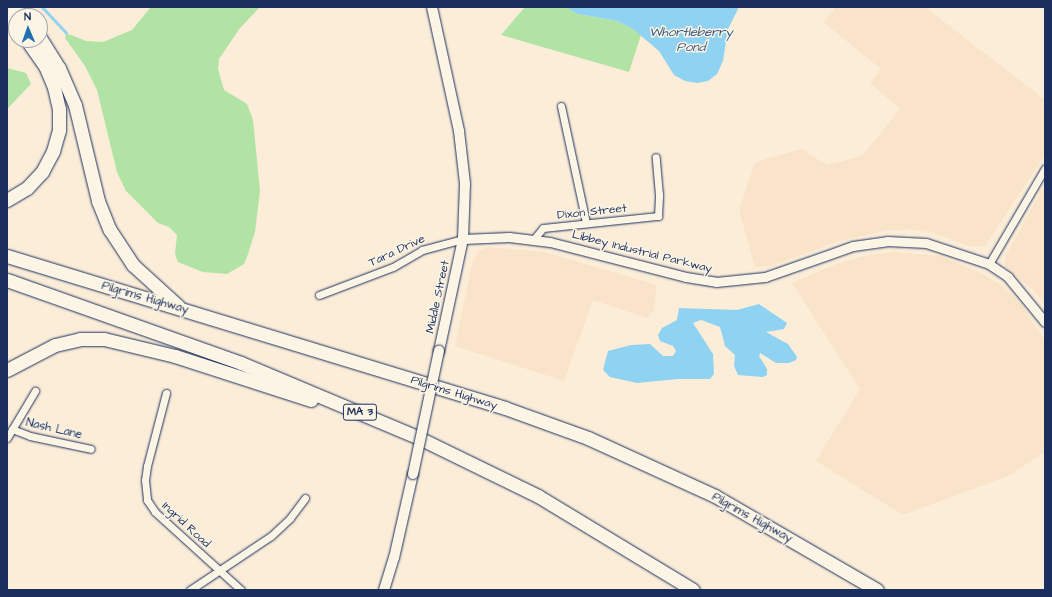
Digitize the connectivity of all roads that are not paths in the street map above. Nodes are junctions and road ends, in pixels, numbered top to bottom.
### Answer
1 (432, 7) edge
2 (33, 48) edge
3 (47, 48) edge
4 (561, 106) dead end
5 (656, 157) dead end
6 (1045, 168) edge
7 (7, 200) edge
8 (586, 223) junction
9 (463, 239) junction
10 (534, 240) junction
11 (7, 256) edge
12 (989, 264) junction
13 (7, 280) edge
14 (319, 295) dead end
15 (181, 309) junction
16 (1045, 322) edge
17 (7, 370) edge
18 (36, 391) dead end
19 (166, 392) dead end
20 (12, 429) junction
21 (400, 430) junction
22 (7, 438) edge
23 (91, 449) dead end
24 (305, 498) dead end
25 (219, 571) junction
26 (190, 590) edge
27 (241, 590) edge
28 (384, 590) edge
29 (693, 590) edge
30 (877, 590) edge

1 - 9 main road, Middle Street
2 - 7 highway
3 - 15 highway
4 - 8 street
5 - 8 street, Dixon Street
6 - 12 street
8 - 10 street, Dixon Street
9 - 10 street, Libbey Industrial Parkway
9 - 14 street, Tara Drive
9 - 28 main road, Middle Street, bridge
10 - 12 street, Libbey Industrial Parkway
11 - 15 highway, Pilgrims Highway
12 - 16 street, Libbey Industrial Parkway
13 - 21 highway, Pilgrims Highway / MA 3
15 - 30 highway, Pilgrims Highway
17 - 21 highway
18 - 20 street
19 - 25 street, Ingrid Road
20 - 22 street
20 - 23 street, Nash Lane
21 - 29 highway, Pilgrims Highway / MA 3
24 - 25 street
25 - 26 street
25 - 27 street, Ingrid Road

